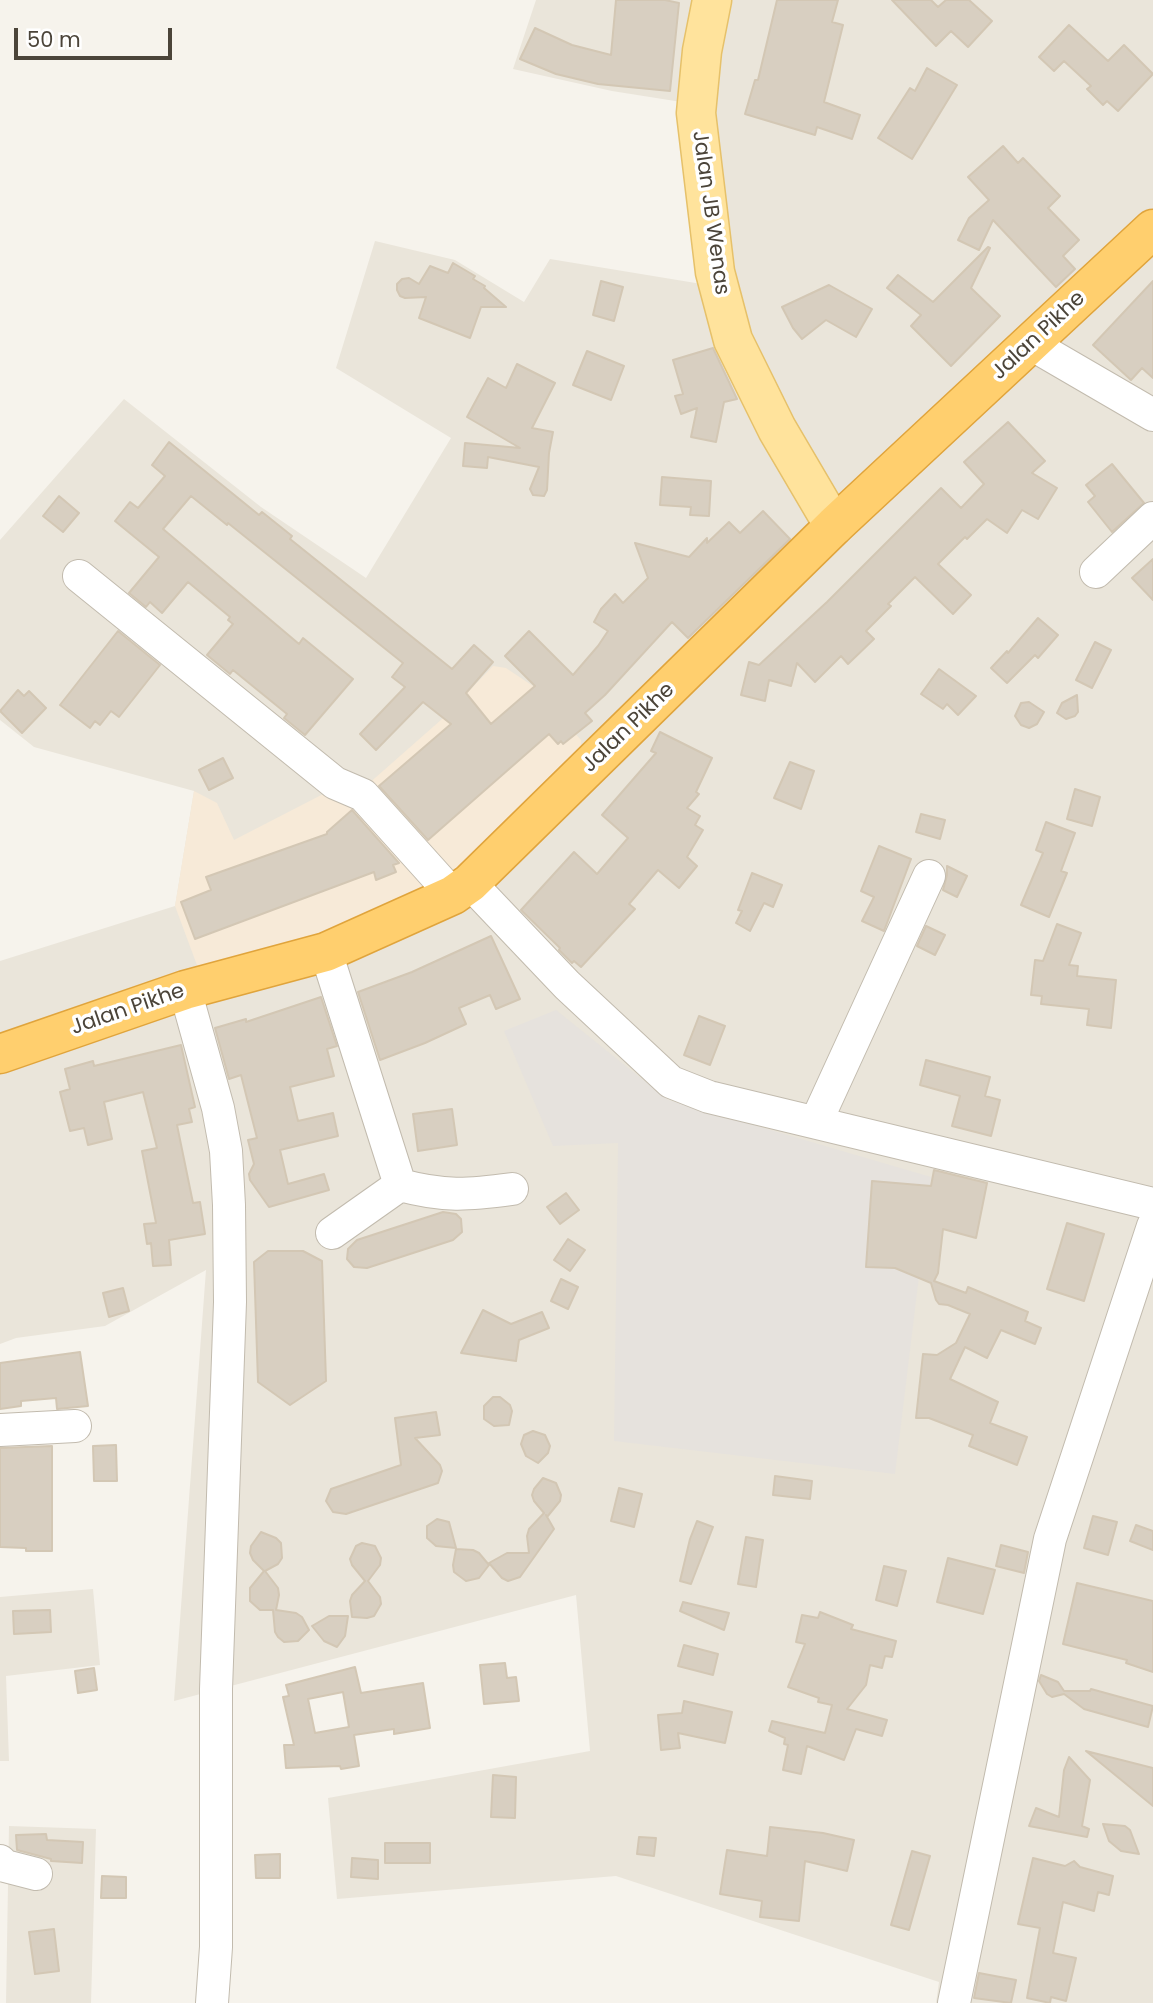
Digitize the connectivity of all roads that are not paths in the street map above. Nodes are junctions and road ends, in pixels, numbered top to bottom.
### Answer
1 (712, 0) edge
2 (733, 0) edge
3 (1153, 229) edge
4 (1031, 344) junction
5 (1153, 415) edge
6 (844, 518) junction
7 (1153, 518) edge
8 (1097, 572) dead end
9 (79, 576) dead end
10 (929, 876) dead end
11 (462, 889) junction
12 (326, 951) junction
13 (186, 990) junction
14 (0, 1054) edge
15 (816, 1122) junction
16 (400, 1185) junction
17 (512, 1189) dead end
18 (1153, 1204) edge
19 (1153, 1226) edge
20 (332, 1233) dead end
21 (75, 1426) dead end
22 (0, 1430) edge
23 (0, 1861) edge
24 (36, 1874) dead end
25 (212, 2003) edge
26 (954, 2003) edge

1 - 6 main road, Jalan JB Wenas
2 - 6 main road, Jalan JB Wenas
3 - 4 highway, Jalan Pikhe
4 - 5 street
4 - 6 highway, Jalan Pikhe
6 - 11 highway, Jalan Pikhe
7 - 8 street
9 - 11 street
10 - 15 street
11 - 12 highway, Jalan Pikhe
11 - 15 street
12 - 13 highway, Jalan Pikhe
12 - 16 street
13 - 14 highway, Jalan Pikhe
13 - 25 street
15 - 18 street
16 - 17 street
16 - 20 street
19 - 26 street
21 - 22 street
23 - 24 street

